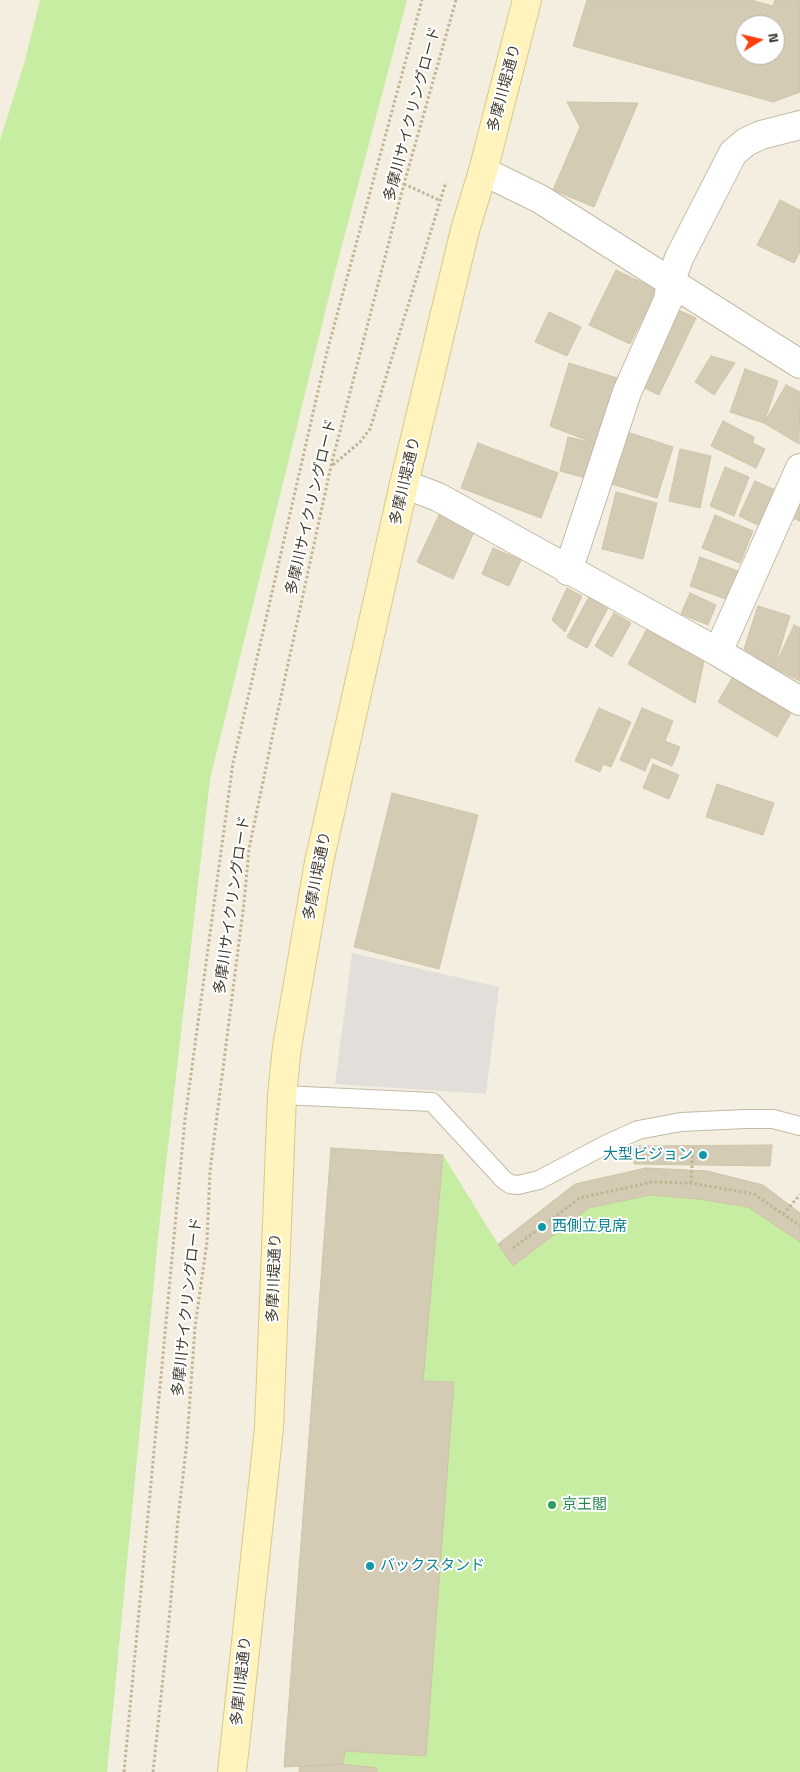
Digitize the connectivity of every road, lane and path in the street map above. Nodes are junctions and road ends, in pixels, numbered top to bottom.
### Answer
1 (422, 0) edge
2 (456, 0) edge
3 (528, 0) edge
4 (800, 125) edge
5 (483, 171) junction
6 (404, 184) junction
7 (439, 200) junction
8 (671, 281) junction
9 (800, 364) edge
10 (331, 466) junction
11 (800, 468) edge
12 (404, 484) junction
13 (568, 570) junction
14 (718, 652) junction
15 (800, 701) edge
16 (282, 1095) junction
17 (695, 1120) junction
18 (800, 1126) edge
19 (691, 1183) junction
20 (800, 1195) edge
21 (783, 1214) junction
22 (800, 1226) edge
23 (513, 1248) dead end
24 (124, 1772) edge
25 (153, 1772) edge
26 (232, 1772) edge

1 - 24 path
2 - 6 path, 多摩川サイクリングロード
3 - 5 street, 多摩川堤通り
4 - 8 street
5 - 7 path
5 - 8 street
5 - 12 street, 多摩川堤通り
6 - 7 path
6 - 10 path, 多摩川サイクリングロード
7 - 10 path
8 - 9 street
8 - 13 street
10 - 25 path, 多摩川サイクリングロード
11 - 14 street
12 - 13 street
12 - 16 street, 多摩川堤通り
13 - 14 street
14 - 15 street
16 - 17 lane
16 - 26 street, 多摩川堤通り
17 - 18 lane
17 - 19 path
19 - 21 path
19 - 23 path
20 - 21 path
21 - 22 path

